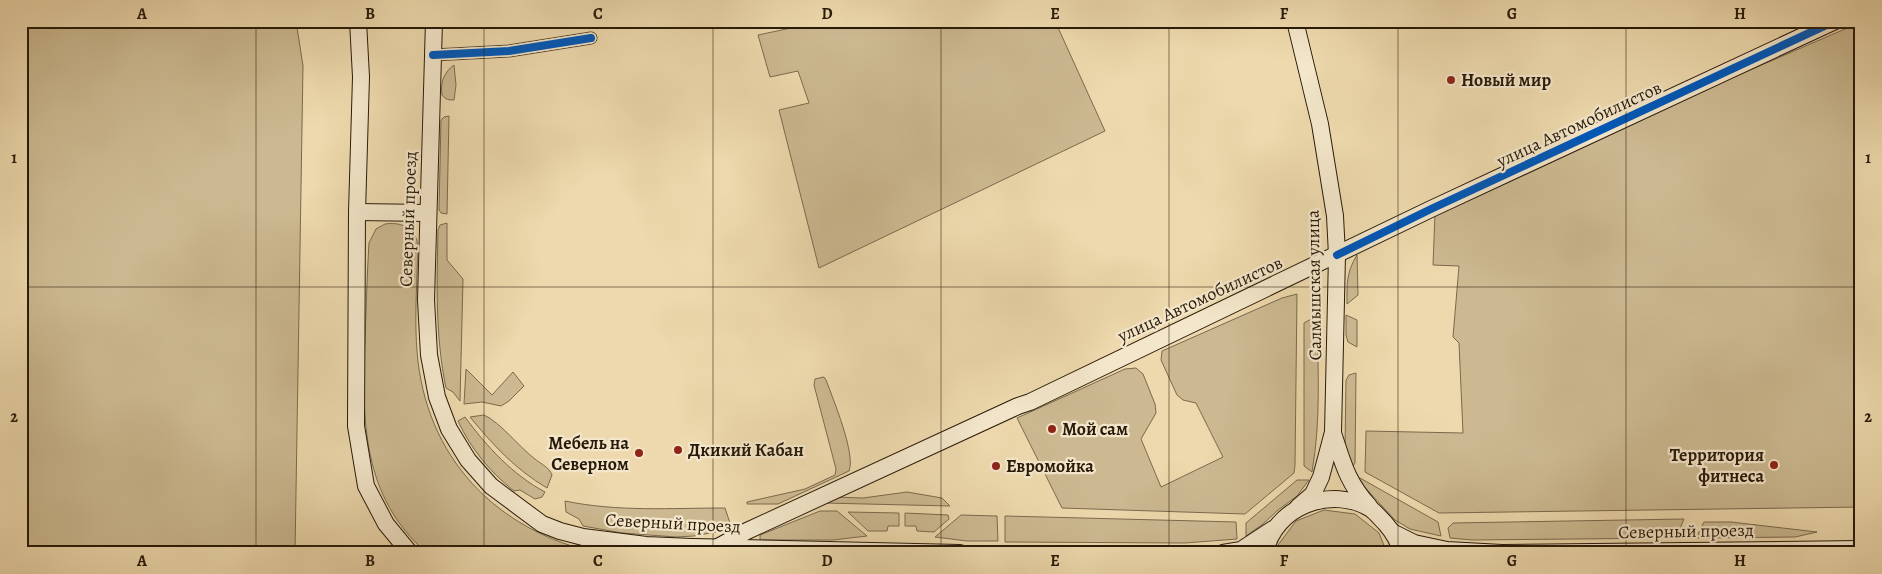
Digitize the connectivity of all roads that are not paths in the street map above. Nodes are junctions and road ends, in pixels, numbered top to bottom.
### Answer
1 (358, 21) edge
2 (434, 21) edge
3 (1295, 21) edge
4 (1835, 21) edge
5 (591, 38) dead end
6 (433, 55) junction
7 (357, 212) junction
8 (428, 212) junction
9 (1337, 256) junction
10 (1333, 432) junction
11 (1298, 507) junction
12 (1372, 510) junction
13 (1275, 527) junction
14 (1394, 533) junction
15 (718, 547) junction
16 (648, 549) edge
17 (1861, 549) edge
18 (691, 550) edge
19 (410, 553) edge
20 (960, 553) edge
21 (1223, 553) edge
22 (1265, 553) edge
23 (1401, 553) edge

1 - 7 main road
2 - 6 main road, Северный проезд
3 - 9 main road, Салмышская улица
4 - 9 main road, улица Автомобилистов
5 - 6 street
6 - 8 main road, Северный проезд
7 - 8 main road
7 - 19 main road
8 - 16 main road, Северный проезд
9 - 10 main road, Салмышская улица
9 - 15 main road, улица Автомобилистов
10 - 11 main road
10 - 12 main road
11 - 12 main road
11 - 13 main road
12 - 14 main road
13 - 21 main road
13 - 22 main road
14 - 17 main road, Северный проезд
14 - 23 main road
15 - 18 main road, Северный проезд
15 - 20 main road, Северный проезд
16 - 18 main road, Северный проезд

